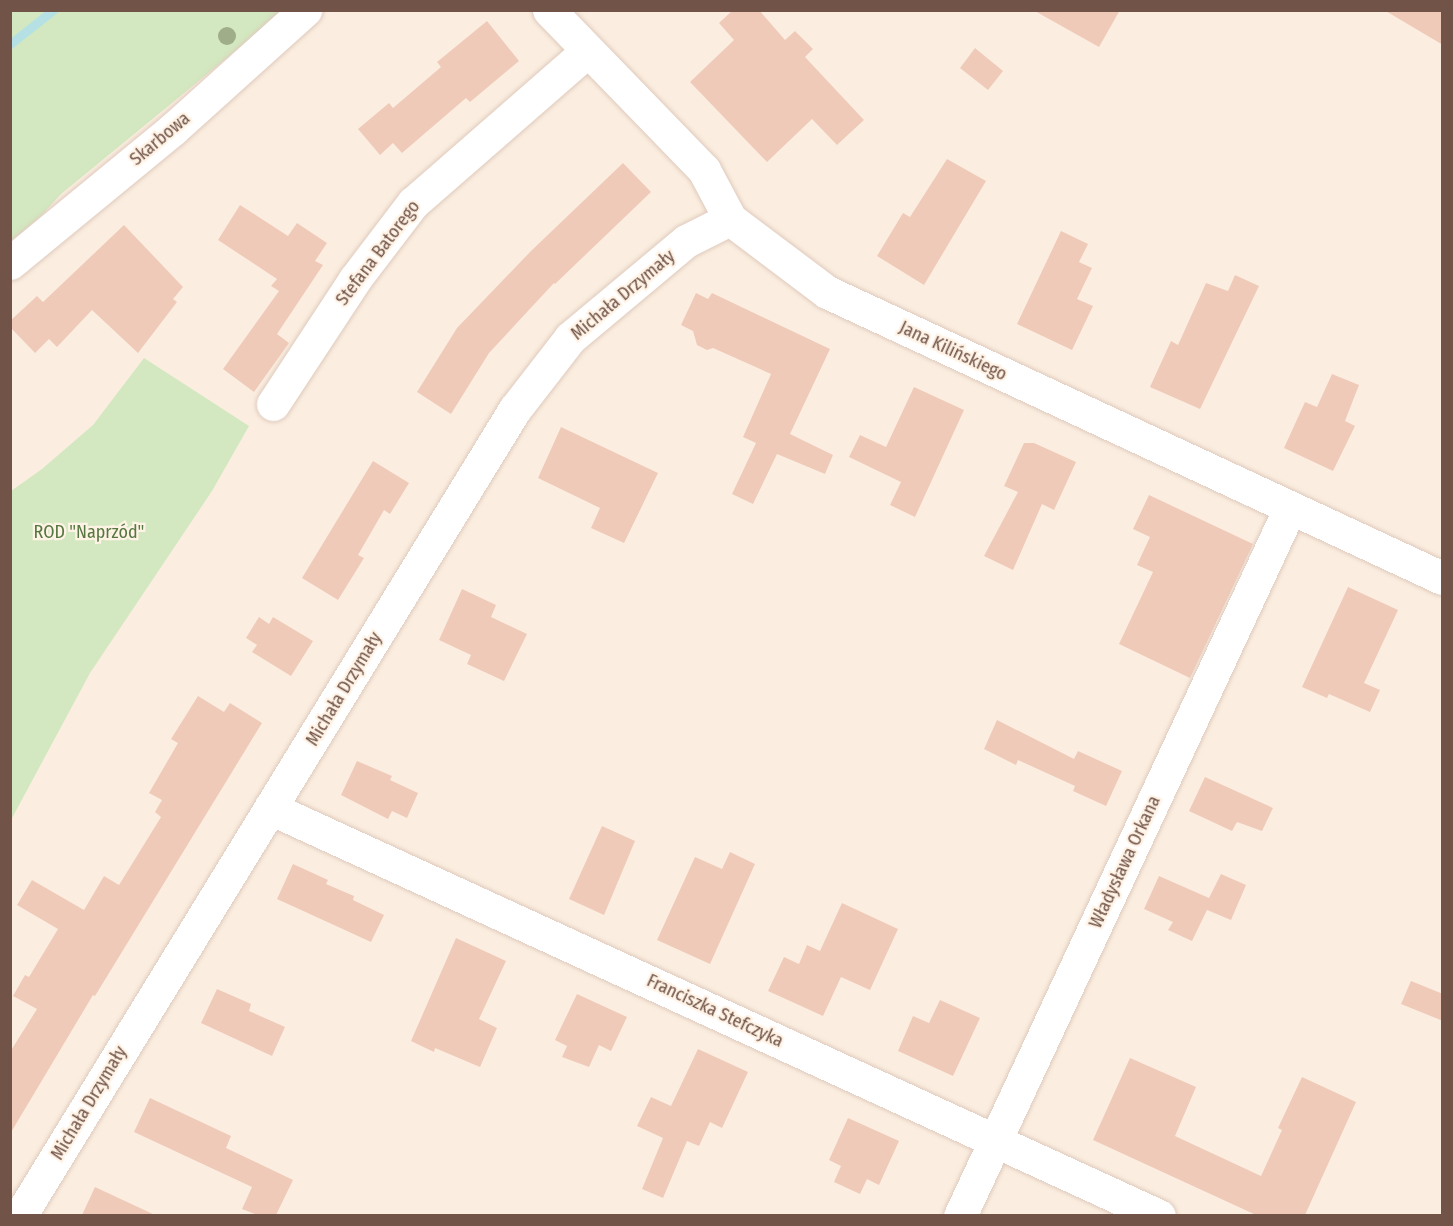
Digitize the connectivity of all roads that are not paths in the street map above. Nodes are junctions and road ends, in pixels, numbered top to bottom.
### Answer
1 (305, 10) edge
2 (549, 10) edge
3 (586, 51) junction
4 (730, 219) junction
5 (10, 263) edge
6 (273, 404) dead end
7 (1290, 508) junction
8 (1443, 578) edge
9 (270, 808) junction
10 (995, 1139) junction
11 (20, 1215) edge
12 (960, 1215) edge
13 (1160, 1215) edge

1 - 5 street, Skarbowa
2 - 3 street, Jana Kilińskiego
3 - 4 street, Jana Kilińskiego
3 - 6 street, Stefana Batorego
4 - 7 street, Jana Kilińskiego
4 - 9 street, Michała Drzymały
7 - 8 street, Jana Kilińskiego
7 - 10 street, Władysława Orkana
9 - 10 street, Franciszka Stefczyka
9 - 11 street, Michała Drzymały
10 - 12 street, Władysława Orkana
10 - 13 street, Franciszka Stefczyka

